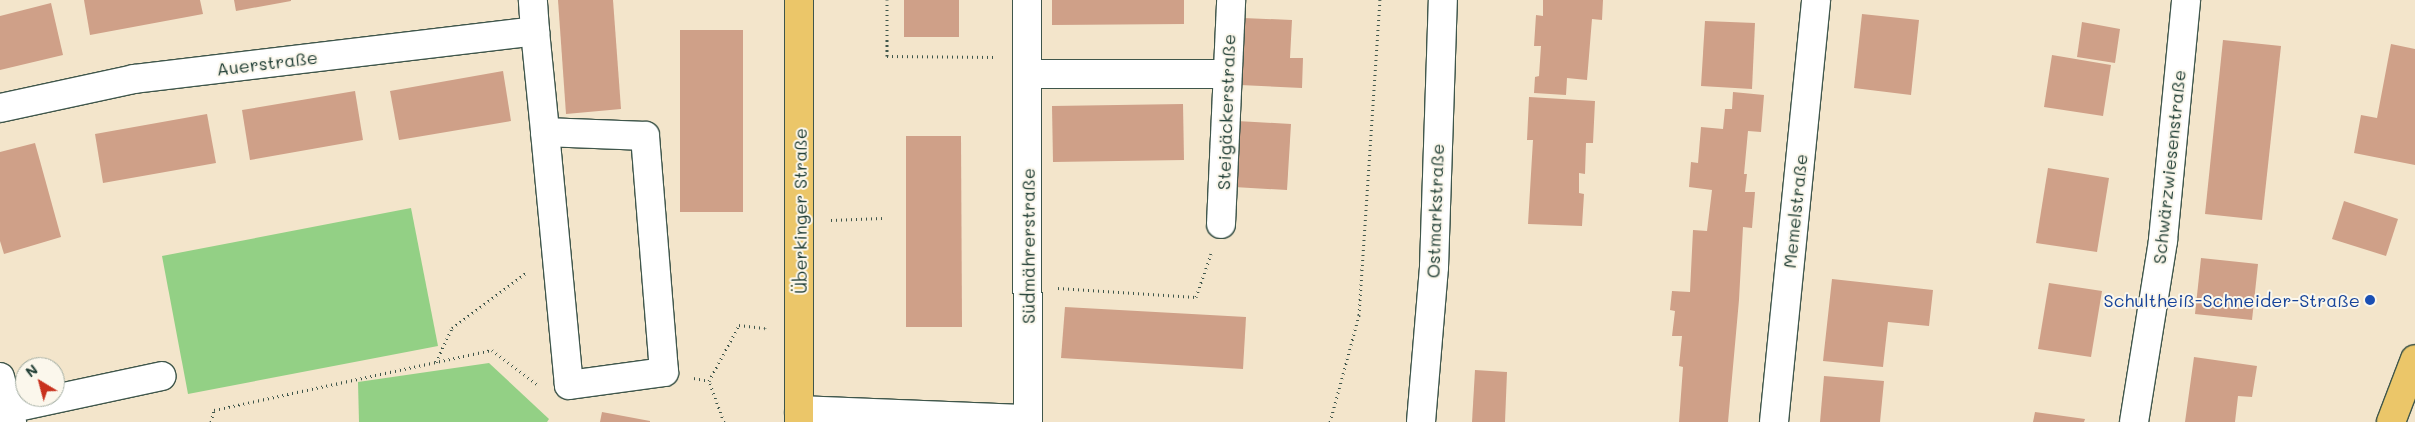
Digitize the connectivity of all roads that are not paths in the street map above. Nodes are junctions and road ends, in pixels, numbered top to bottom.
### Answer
1 (533, 0) edge
2 (799, 0) edge
3 (1027, 0) edge
4 (1231, 0) edge
5 (1443, 0) edge
6 (1816, 0) edge
7 (2186, 0) edge
8 (536, 31) junction
9 (1027, 66) junction
10 (1227, 74) junction
11 (0, 108) edge
12 (545, 132) junction
13 (1221, 224) road end
14 (2415, 359) edge
15 (162, 376) dead end
16 (0, 377) edge
17 (10, 415) edge
18 (799, 416) edge
19 (1028, 420) edge
20 (1421, 422) edge
21 (1774, 422) edge
22 (2134, 422) edge
23 (2391, 422) edge

1 - 8 street
2 - 18 main road, Überkinger Straße
3 - 9 street, Südmährerstraße
4 - 10 street, Steigäckerstraße
5 - 20 street, Ostmarkstraße
6 - 21 street, Memelstraße
7 - 22 street, Schwärzwiesenstraße
8 - 11 street, Auerstraße
8 - 12 street
9 - 10 street
9 - 19 street, Südmährerstraße
10 - 13 street, Steigäckerstraße
12 - 12 street
14 - 23 main road
15 - 17 street
16 - 17 street
18 - 19 street, Südmährerstraße

